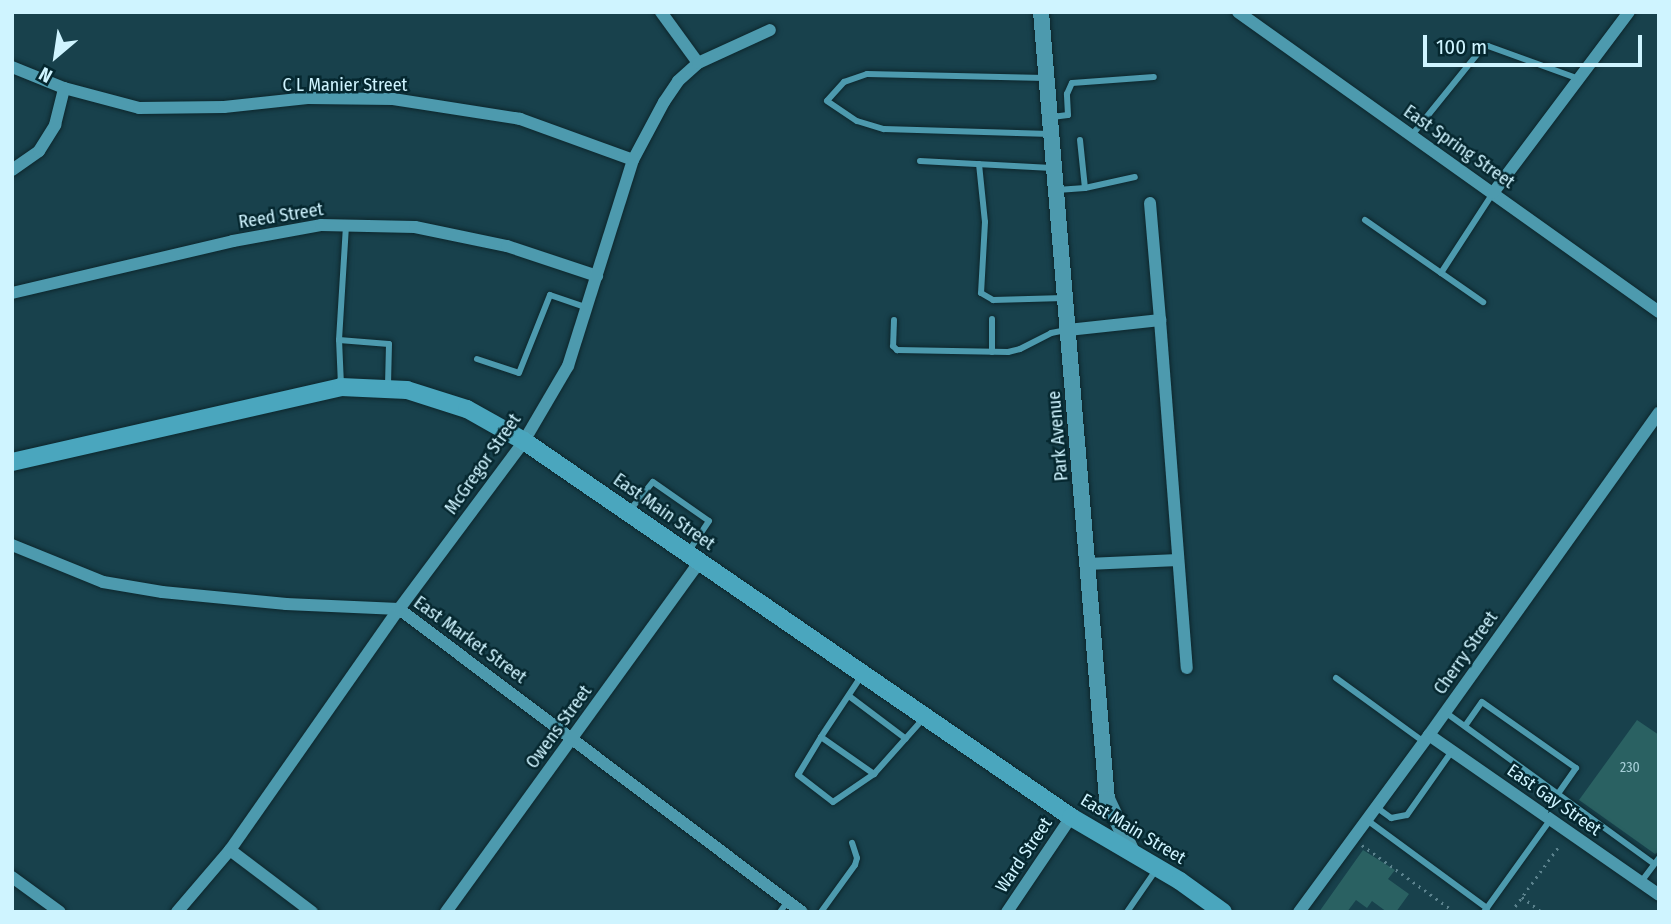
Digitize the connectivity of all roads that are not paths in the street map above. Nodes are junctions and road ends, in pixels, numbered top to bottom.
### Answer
1 (661, 12) edge
2 (1041, 12) edge
3 (1238, 12) edge
4 (1629, 12) edge
5 (770, 30) dead end
6 (698, 63) junction
7 (12, 67) edge
8 (1154, 77) dead end
9 (1046, 78) junction
10 (1579, 79) junction
11 (64, 88) junction
12 (1051, 126) junction
13 (1412, 136) junction
14 (1080, 140) dead end
15 (633, 160) junction
16 (920, 161) dead end
17 (979, 164) junction
18 (1054, 168) junction
19 (12, 170) edge
20 (1135, 177) dead end
21 (1085, 188) junction
22 (1056, 190) junction
23 (1493, 193) junction
24 (1150, 203) dead end
25 (1365, 220) dead end
26 (346, 226) junction
27 (1441, 273) junction
28 (597, 276) junction
29 (12, 293) edge
30 (1065, 298) junction
31 (1483, 302) dead end
32 (587, 307) junction
33 (1659, 312) edge
34 (992, 319) dead end
35 (894, 320) dead end
36 (1160, 320) junction
37 (1068, 330) junction
38 (340, 340) junction
39 (992, 352) junction
40 (477, 359) dead end
41 (341, 387) junction
42 (388, 388) junction
43 (1659, 413) edge
44 (524, 440) junction
45 (12, 462) edge
46 (628, 513) junction
47 (12, 545) edge
48 (693, 558) junction
49 (1178, 560) junction
50 (1087, 564) junction
51 (399, 609) junction
52 (1187, 668) dead end
53 (862, 675) junction
54 (1336, 678) dead end
55 (849, 696) junction
56 (1445, 712) junction
57 (924, 717) junction
58 (1465, 726) junction
59 (573, 737) junction
60 (821, 737) junction
61 (906, 738) junction
62 (1427, 738) junction
63 (1452, 751) junction
64 (874, 774) junction
65 (1558, 794) junction
66 (1376, 807) junction
67 (1071, 817) junction
68 (1550, 819) junction
69 (1366, 820) junction
70 (852, 843) dead end
71 (230, 850) junction
72 (1132, 852) junction
73 (1656, 861) edge
74 (1158, 867) junction
75 (12, 877) edge
76 (1641, 882) junction
77 (1659, 895) edge
78 (784, 906) edge
79 (1485, 910) edge
80 (1221, 911) edge
81 (61, 912) edge
82 (177, 912) edge
83 (312, 912) edge
84 (446, 912) edge
85 (802, 912) edge
86 (821, 912) edge
87 (1007, 912) edge
88 (1127, 912) edge
89 (1299, 912) edge

1 - 6 street
2 - 9 street, Park Avenue
3 - 13 street, East Spring Street
4 - 10 street
5 - 6 street, McGregor Street
6 - 15 street, McGregor Street
7 - 11 street, C L Manier Street
8 - 12 lane
9 - 12 street, Park Avenue
9 - 12 lane
10 - 13 lane
10 - 23 street
11 - 15 street, C L Manier Street
11 - 19 street
12 - 18 street, Park Avenue
13 - 23 street, East Spring Street
14 - 21 lane
15 - 28 street, McGregor Street
16 - 17 lane
17 - 18 lane
17 - 30 lane
18 - 22 street, Park Avenue
20 - 21 lane
21 - 22 lane
22 - 30 street, Park Avenue
23 - 27 lane
23 - 33 street, East Spring Street
24 - 36 street
25 - 27 lane
26 - 28 street, Reed Street
26 - 29 street, Reed Street
26 - 38 lane
27 - 31 lane
28 - 32 street, McGregor Street
30 - 37 street, Park Avenue
32 - 40 lane
32 - 44 street, McGregor Street
34 - 39 lane
35 - 39 lane
36 - 37 street
36 - 49 street
37 - 39 lane
37 - 50 street, Park Avenue
38 - 41 lane
38 - 42 lane
41 - 42 main road, East Main Street
41 - 45 main road, East Main Street
42 - 44 main road, East Main Street
43 - 56 street, Cherry Street
44 - 46 main road, East Main Street
44 - 51 street, McGregor Street
46 - 48 main road, East Main Street
46 - 48 lane
47 - 51 street, East Market Street
48 - 53 main road, East Main Street
48 - 59 street, Owens Street
49 - 50 street
49 - 52 street
50 - 72 street, Park Avenue
51 - 59 street, East Market Street
51 - 71 street, McGregor Street
53 - 55 lane
53 - 57 main road, East Main Street
54 - 62 lane
55 - 60 lane
55 - 61 lane
56 - 58 lane
56 - 62 street, Cherry Street
57 - 61 lane
57 - 67 main road, East Main Street
58 - 65 lane
58 - 65 lane
59 - 78 street, East Market Street
59 - 84 street, Owens Street
60 - 64 lane
60 - 64 lane
61 - 64 lane
62 - 63 street, East Gay Street
62 - 66 street, Cherry Street
63 - 66 lane
63 - 68 street, East Gay Street
65 - 73 lane
66 - 69 street, Cherry Street
67 - 72 main road, East Main Street
67 - 87 street, Ward Street
68 - 76 street, East Gay Street
68 - 79 lane
69 - 79 lane
69 - 89 street, Cherry Street
70 - 86 lane
71 - 82 street, McGregor Street
71 - 83 street
72 - 74 main road, East Main Street
73 - 76 lane
74 - 80 main road, East Main Street
74 - 88 lane
75 - 81 street
76 - 77 street, East Gay Street
78 - 85 street, East Market Street

